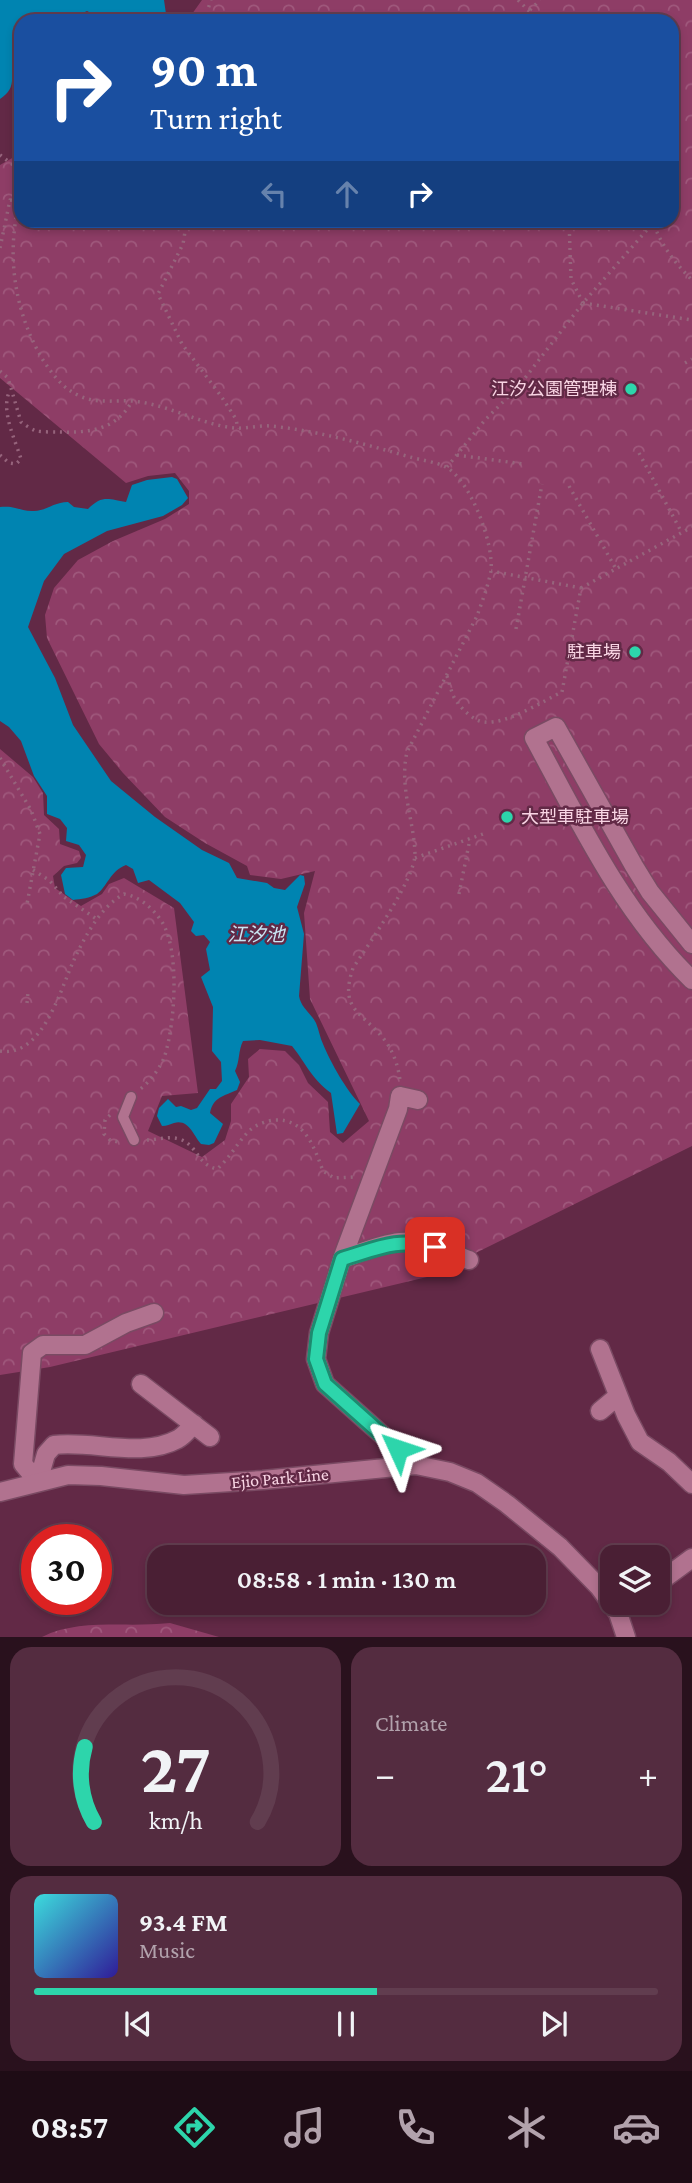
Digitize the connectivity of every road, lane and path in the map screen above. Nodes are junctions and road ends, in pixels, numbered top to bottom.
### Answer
1 (517, 0) edge
2 (540, 0) edge
3 (530, 10) junction
4 (533, 14) edge
5 (0, 155) edge
6 (14, 166) edge
7 (14, 200) edge
8 (16, 228) edge
9 (186, 228) edge
10 (569, 228) edge
11 (649, 228) edge
12 (655, 228) edge
13 (0, 248) edge
14 (692, 280) edge
15 (583, 303) junction
16 (692, 320) edge
17 (692, 359) edge
18 (685, 363) dead end
19 (0, 371) edge
20 (10, 389) junction
21 (132, 401) junction
22 (238, 429) junction
23 (639, 453) dead end
24 (0, 455) edge
25 (457, 455) junction
26 (523, 464) dead end
27 (447, 467) junction
28 (542, 484) dead end
29 (569, 486) dead end
30 (692, 527) edge
31 (682, 533) junction
32 (616, 569) junction
33 (491, 571) junction
34 (525, 576) junction
35 (581, 588) junction
36 (516, 629) dead end
37 (446, 675) junction
38 (0, 758) edge
39 (483, 834) dead end
40 (470, 839) junction
41 (415, 858) junction
42 (32, 870) junction
43 (459, 894) dead end
44 (27, 904) dead end
45 (97, 920) junction
46 (692, 944) edge
47 (692, 981) edge
48 (28, 992) dead end
49 (27, 1003) dead end
50 (0, 1051) edge
51 (400, 1096) junction
52 (131, 1097) junction
53 (418, 1100) dead end
54 (134, 1140) junction
55 (375, 1170) junction
56 (435, 1247) junction
57 (342, 1259) junction
58 (415, 1259) dead end
59 (469, 1260) dead end
60 (154, 1313) dead end
61 (600, 1349) dead end
62 (141, 1384) dead end
63 (618, 1396) junction
64 (600, 1411) dead end
65 (194, 1424) junction
66 (210, 1437) dead end
67 (416, 1465) junction
68 (38, 1482) junction
69 (692, 1484) edge
70 (0, 1492) edge
71 (692, 1558) edge
72 (670, 1574) edge
73 (600, 1588) edge
74 (625, 1615) edge
75 (626, 1637) edge

1 - 3 path
2 - 3 path
3 - 4 path
5 - 6 path
7 - 13 path
8 - 21 path
9 - 22 path
10 - 15 path
11 - 15 path
12 - 14 path
15 - 16 path
15 - 25 path
17 - 18 path
19 - 20 path
20 - 21 path
20 - 24 path
21 - 22 path
22 - 27 path
23 - 31 path
25 - 26 path
25 - 27 path
27 - 33 path
28 - 34 path
29 - 32 path
30 - 31 path
31 - 32 path
32 - 35 path
33 - 34 path
33 - 37 path
34 - 35 path
34 - 36 path
35 - 37 path
37 - 41 path
38 - 42 path
39 - 40 path
40 - 41 path
40 - 43 path
41 - 51 path
42 - 44 path
42 - 45 path
45 - 50 path
45 - 52 path
46 - 47 street
48 - 49 path
51 - 53 street
51 - 55 street
52 - 54 lane
52 - 54 path
54 - 55 path
55 - 57 street
56 - 57 street
56 - 58 street
56 - 59 street
57 - 67 street
60 - 68 street
61 - 63 street
62 - 65 street
63 - 64 street
63 - 69 street
65 - 66 street
65 - 68 street
67 - 68 street, Ejio Park Line
67 - 73 street, Ejio Park Line
68 - 70 street, Ejio Park Line
71 - 72 street
74 - 75 street

